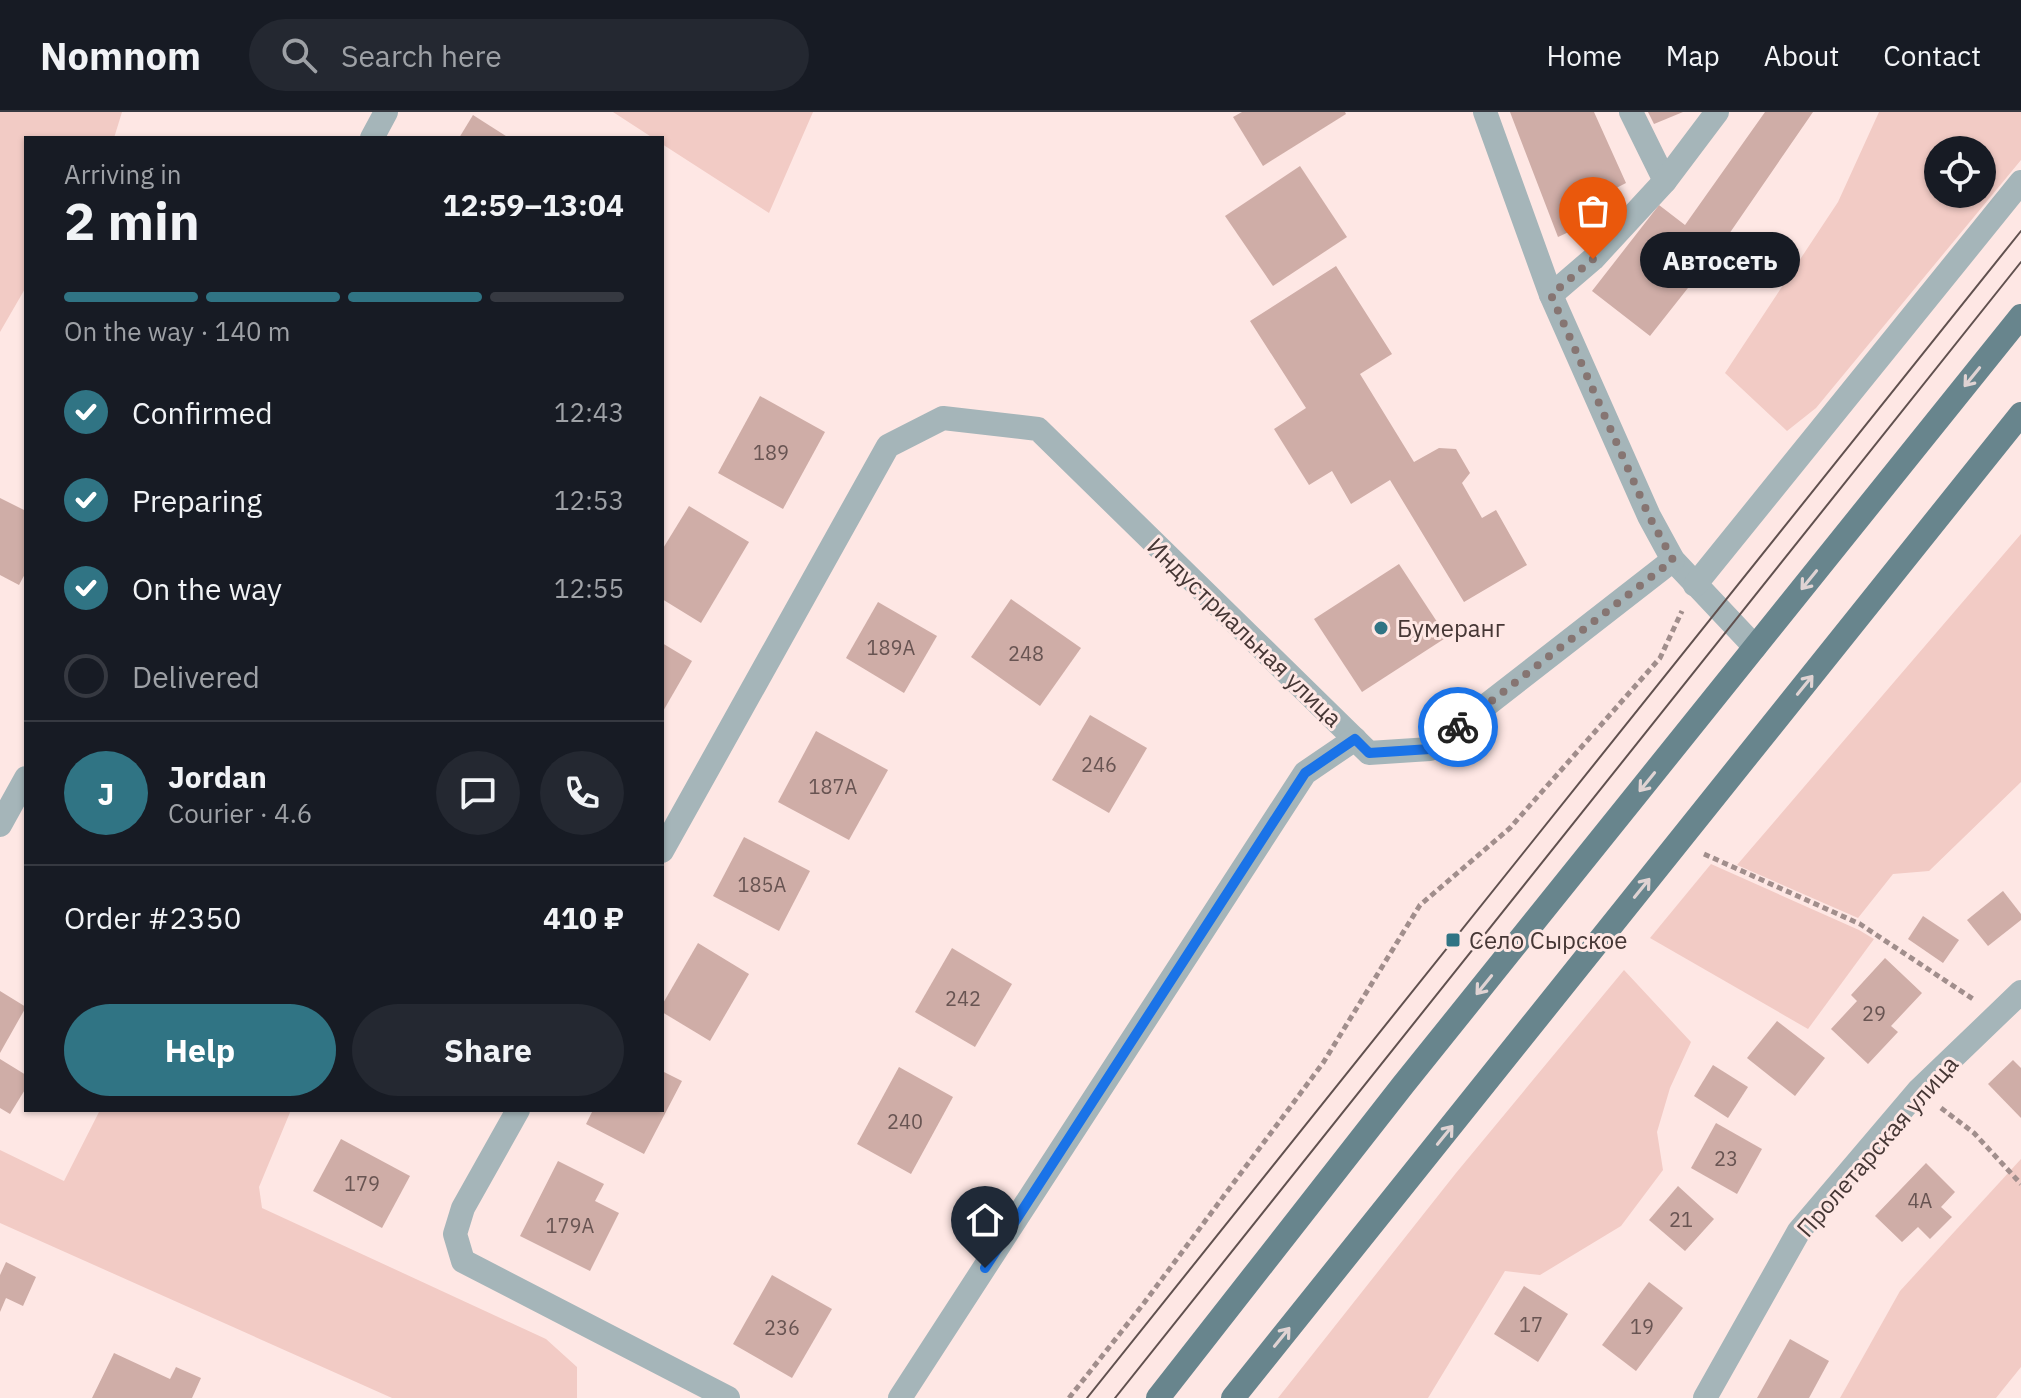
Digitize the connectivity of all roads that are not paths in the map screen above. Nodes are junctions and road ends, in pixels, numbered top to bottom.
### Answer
1 (386, 112) edge
2 (1485, 112) edge
3 (1631, 112) edge
4 (1717, 112) edge
5 (373, 136) edge
6 (1665, 181) junction
7 (2021, 182) edge
8 (1551, 295) junction
9 (2021, 316) edge
10 (2021, 414) edge
11 (1673, 560) junction
12 (1695, 585) junction
13 (1755, 647) junction
14 (1355, 739) junction
15 (24, 782) edge
16 (0, 825) edge
17 (664, 847) edge
18 (2021, 992) edge
19 (517, 1112) edge
20 (728, 1398) edge
21 (900, 1398) edge
22 (1158, 1398) edge
23 (1233, 1398) edge
24 (1705, 1398) edge

1 - 5 street
2 - 8 street
3 - 6 street
4 - 6 street
6 - 8 street
7 - 12 street
8 - 11 street
9 -> 13 main road
23 -> 10 main road
11 - 12 street
11 - 14 street
12 - 13 street
13 -> 22 main road
14 - 17 street, Индустриальная улица
14 - 21 street, Индустриальная улица
15 - 16 street
18 - 24 street, Пролетарская улица
19 - 20 street

